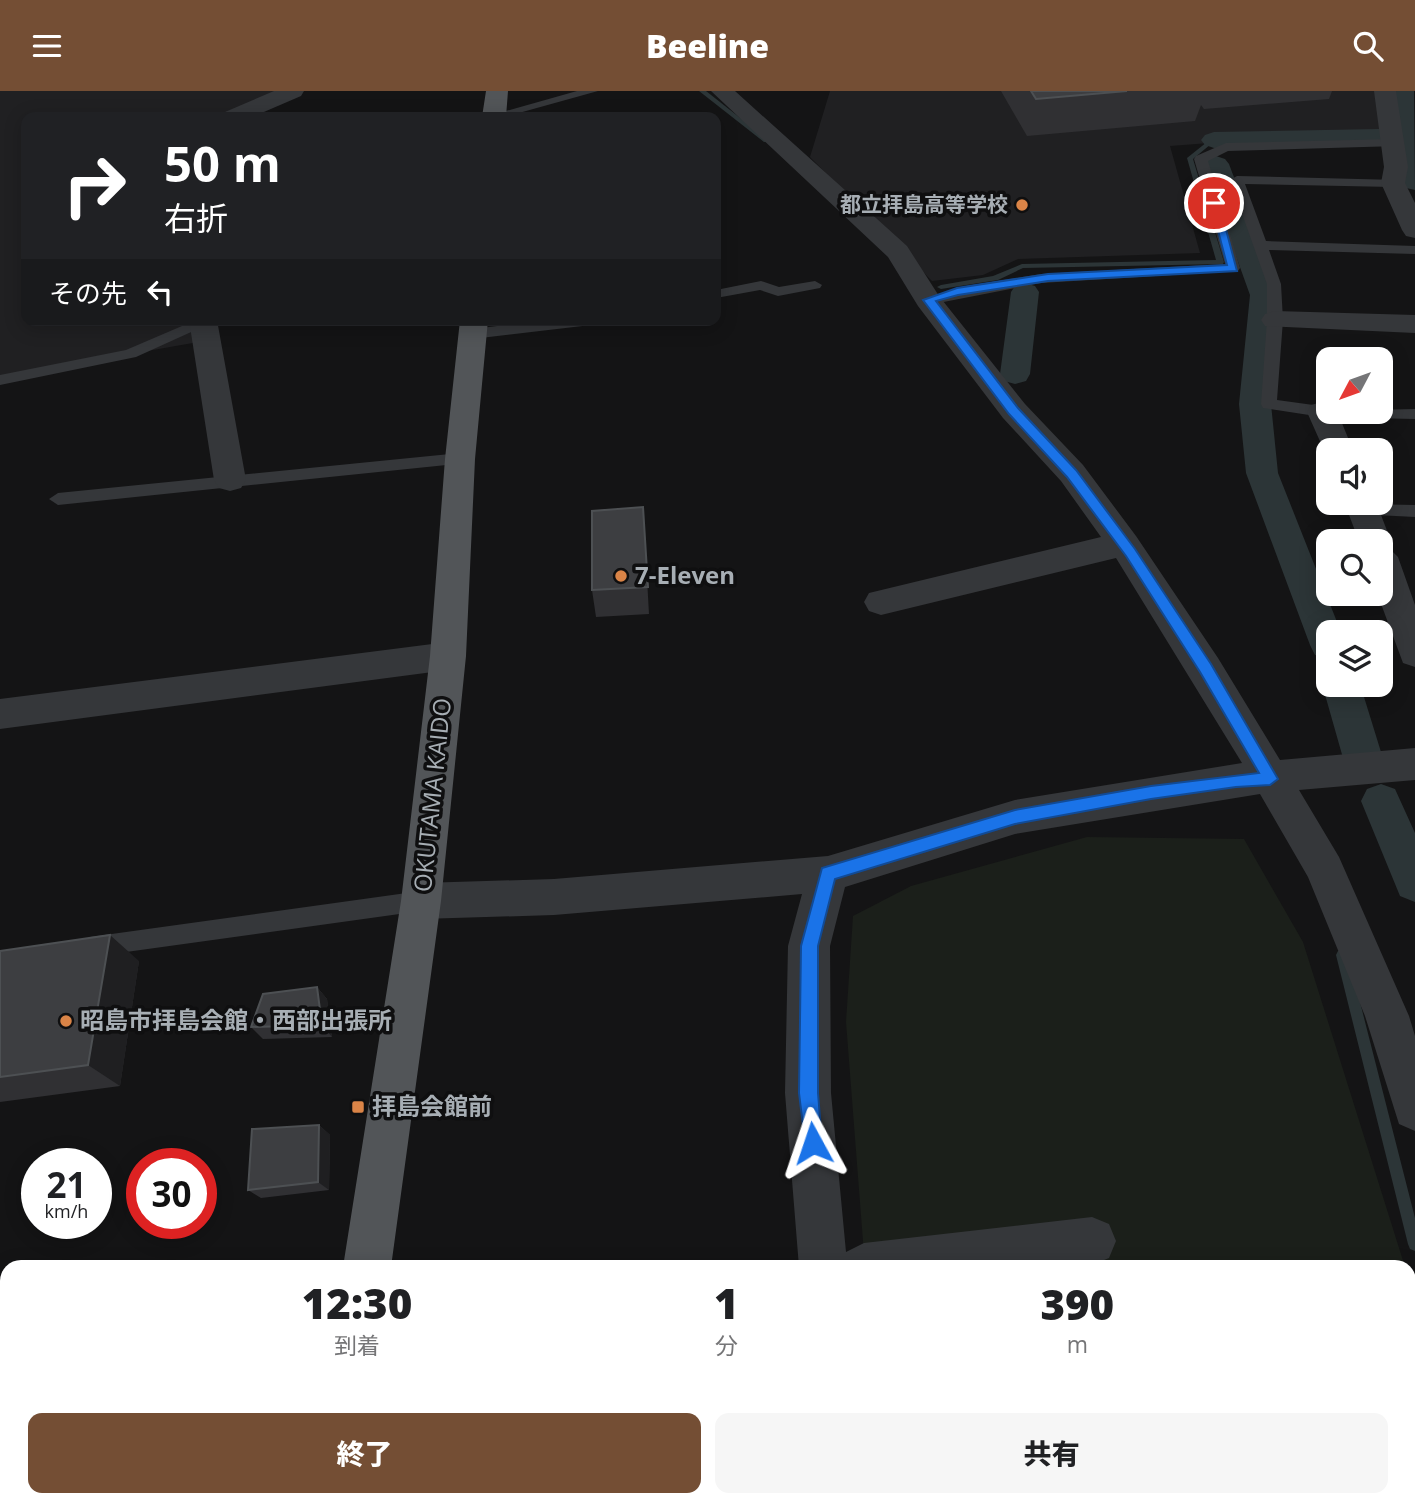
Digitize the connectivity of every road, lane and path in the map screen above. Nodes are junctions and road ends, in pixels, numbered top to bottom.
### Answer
1 (293, 91) edge
2 (497, 91) edge
3 (592, 91) edge
4 (722, 91) edge
5 (1385, 91) edge
6 (245, 112) edge
7 (495, 112) edge
8 (513, 112) edge
9 (1393, 143) junction
10 (1393, 183) junction
11 (1415, 230) edge
12 (1259, 245) junction
13 (1415, 250) edge
14 (815, 285) dead end
15 (721, 293) edge
16 (929, 300) junction
17 (1275, 320) junction
18 (1415, 324) edge
19 (194, 326) edge
20 (204, 326) edge
21 (473, 327) edge
22 (0, 380) edge
23 (1316, 410) edge
24 (1393, 413) edge
25 (1415, 414) edge
26 (460, 459) junction
27 (230, 480) junction
28 (58, 499) dead end
29 (1393, 509) edge
30 (1415, 511) edge
31 (1124, 544) junction
32 (1393, 588) edge
33 (881, 602) dead end
34 (1412, 636) edge
35 (448, 656) junction
36 (0, 714) edge
37 (1415, 764) edge
38 (1253, 779) junction
39 (828, 874) junction
40 (421, 901) junction
41 (68, 950) edge
42 (1415, 1104) edge
43 (1092, 1241) dead end
44 (368, 1260) edge
45 (822, 1260) edge
46 (925, 1260) edge

1 - 6 street
2 - 7 main road
3 - 8 lane
4 - 16 street
5 - 9 street
9 - 10 street
9 - 16 lane
10 - 11 street
10 - 12 lane
12 - 13 lane
12 - 17 lane
14 - 15 lane
16 - 31 street
17 - 18 street
17 - 23 lane
19 - 22 lane
20 - 27 street
21 - 26 main road, OKUTAMA KAIDO
24 - 25 lane
26 - 27 lane
26 - 35 main road, OKUTAMA KAIDO
27 - 28 lane
29 - 30 lane
31 - 33 street
31 - 38 street
32 - 34 street
35 - 36 street
35 - 40 main road, OKUTAMA KAIDO
37 - 38 street
38 - 39 street
38 - 42 street
39 - 40 street
39 - 45 street
40 - 41 lane
40 - 44 main road, OKUTAMA KAIDO
43 - 46 street

